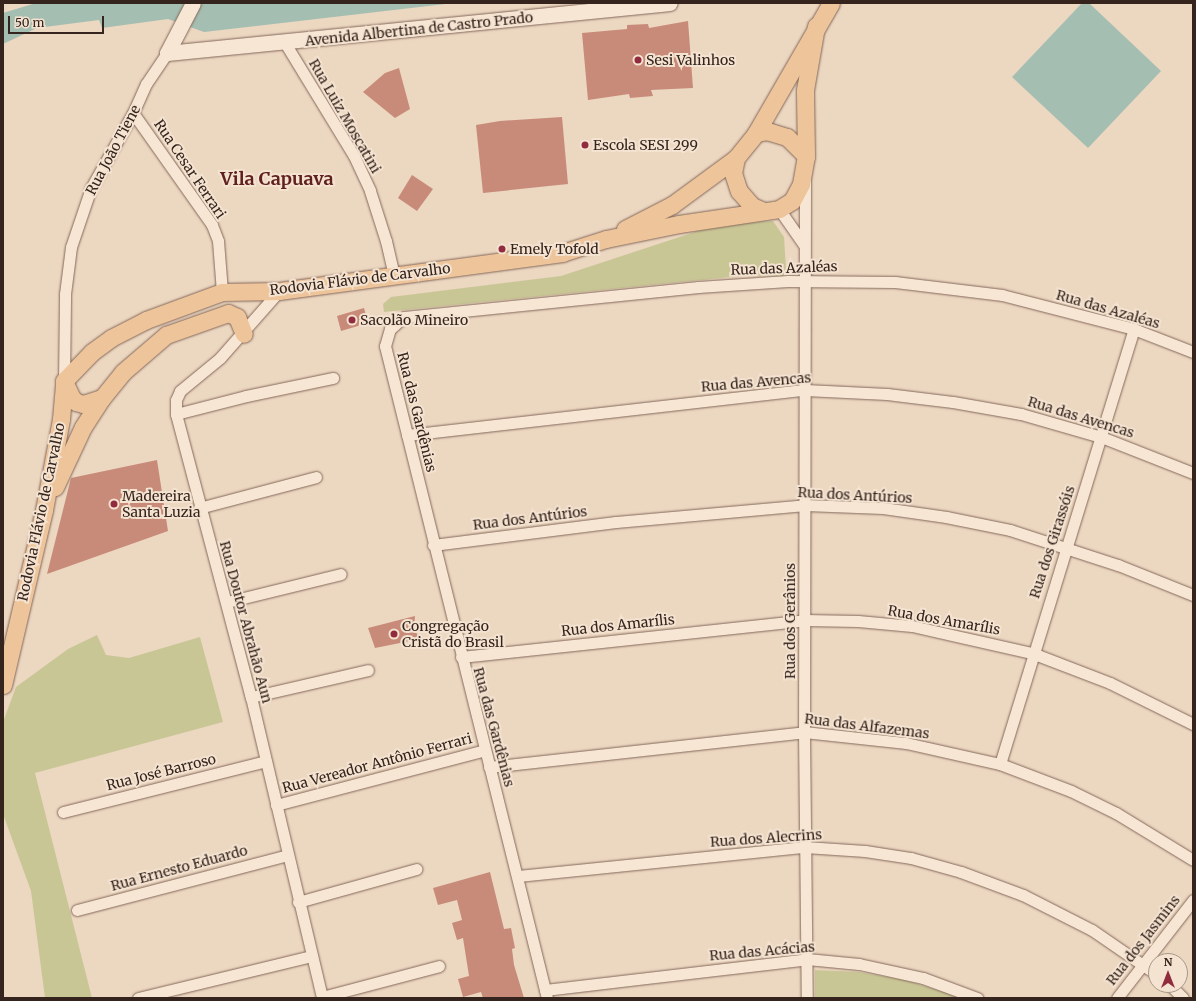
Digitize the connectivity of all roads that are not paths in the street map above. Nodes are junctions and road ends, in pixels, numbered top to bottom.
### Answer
1 (193, 3) edge
2 (670, 3) edge
3 (831, 3) edge
4 (816, 26) junction
5 (285, 43) junction
6 (167, 53) junction
7 (133, 113) junction
8 (756, 133) junction
9 (806, 156) junction
10 (736, 158) junction
11 (772, 210) junction
12 (606, 239) junction
13 (804, 245) junction
14 (394, 275) junction
15 (806, 281) junction
16 (279, 291) junction
17 (222, 300) junction
18 (1134, 329) junction
19 (244, 334) junction
20 (166, 335) junction
21 (385, 346) joint
22 (1193, 352) edge
23 (333, 378) dead end
24 (64, 381) junction
25 (805, 390) junction
26 (102, 398) junction
27 (176, 414) junction
28 (407, 435) junction
29 (1101, 437) junction
30 (1193, 473) edge
31 (316, 477) dead end
32 (805, 505) junction
33 (200, 508) junction
34 (44, 510) junction
35 (433, 546) junction
36 (1066, 547) junction
37 (341, 574) dead end
38 (1193, 595) edge
39 (227, 602) junction
40 (805, 620) junction
41 (1032, 653) junction
42 (461, 656) junction
43 (368, 670) dead end
44 (3, 685) edge
45 (251, 697) junction
46 (1193, 724) edge
47 (804, 732) junction
48 (485, 750) junction
49 (266, 761) junction
50 (1000, 764) junction
51 (489, 767) junction
52 (276, 805) junction
53 (63, 812) dead end
54 (805, 847) junction
55 (288, 855) junction
56 (1193, 860) edge
57 (416, 870) dead end
58 (518, 876) junction
59 (1193, 900) edge
60 (298, 902) junction
61 (76, 910) dead end
62 (312, 956) junction
63 (807, 959) junction
64 (1142, 964) junction
65 (439, 966) dead end
66 (1148, 968) edge
67 (546, 994) edge
68 (138, 998) edge
69 (322, 998) edge
70 (807, 998) edge
71 (977, 998) edge
72 (1117, 998) edge

1 - 6 main road, Rua João Tiene
2 - 5 main road, Avenida Albertina de Castro Prado
3 - 4 main road, Rodovia Flávio de Carvalho
4 - 8 main road, Rodovia Flávio de Carvalho
4 - 9 main road, Rodovia Flávio de Carvalho
5 - 6 main road, Avenida Albertina de Castro Prado
5 - 14 street, Rua Luiz Moscatini
6 - 7 street, Rua João Tiene
7 - 17 street, Rua Cesar Ferrari
7 - 24 street, Rua João Tiene
8 - 9 main road
8 - 10 main road, Rodovia Flávio de Carvalho
9 - 11 main road, Rodovia Flávio de Carvalho
9 - 13 street, Rua dos Gerânios
10 - 11 main road
10 - 12 main road, Rodovia Flávio de Carvalho
11 - 12 main road, Rodovia Flávio de Carvalho
11 - 13 street
12 - 14 main road, Rodovia Flávio de Carvalho
13 - 15 street, Rua dos Gerânios
14 - 16 main road, Rodovia Flávio de Carvalho
15 - 18 street, Rua das Azaléas
15 - 21 street, Rua das Azaléas
15 - 25 street, Rua dos Gerânios
16 - 17 main road, Rodovia Flávio de Carvalho
16 - 19 street, Rua Doutor Abrahão Aun
17 - 20 main road
17 - 24 main road, Rodovia Flávio de Carvalho
18 - 22 street, Rua das Azaléas
18 - 29 street, Rua dos Girassóis
19 - 20 main road
19 - 27 street, Rua Doutor Abrahão Aun
20 - 26 main road
21 - 28 street, Rua das Gardênias
23 - 27 street
24 - 26 main road
24 - 34 main road, Rodovia Flávio de Carvalho
25 - 28 street, Rua das Avencas
25 - 29 street, Rua das Avencas
25 - 32 street, Rua dos Gerânios
26 - 34 main road
27 - 33 street, Rua Doutor Abrahão Aun
28 - 35 street, Rua das Gardênias
29 - 30 street, Rua das Avencas
29 - 36 street, Rua dos Girassóis
31 - 33 street
32 - 35 street, Rua dos Antúrios
32 - 36 street, Rua dos Antúrios
32 - 40 street, Rua dos Gerânios
33 - 39 street, Rua Doutor Abrahão Aun
34 - 44 main road, Rodovia Flávio de Carvalho
35 - 42 street, Rua das Gardênias
36 - 38 street, Rua dos Antúrios
36 - 41 street, Rua dos Girassóis
37 - 39 street
39 - 45 street, Rua Doutor Abrahão Aun
40 - 41 street, Rua dos Amarílis
40 - 42 street, Rua dos Amarílis
40 - 47 street, Rua dos Gerânios
41 - 46 street, Rua dos Amarílis
41 - 50 street, Rua dos Girassóis
42 - 48 street, Rua das Gardênias
43 - 45 street
45 - 49 street, Rua Doutor Abrahão Aun
47 - 50 street, Rua das Alfazemas
47 - 51 street, Rua das Alfazemas
47 - 54 street, Rua dos Gerânios
48 - 51 street, Rua das Gardênias
48 - 52 street, Rua Vereador Antônio Ferrari
49 - 52 street, Rua Doutor Abrahão Aun
49 - 53 street, Rua José Barroso
50 - 56 street, Rua das Alfazemas
51 - 58 street, Rua das Gardênias
52 - 55 street, Rua Doutor Abrahão Aun
54 - 58 street, Rua dos Alecrins
54 - 63 street, Rua dos Gerânios
54 - 64 street, Rua dos Alecrins
55 - 60 street, Rua Doutor Abrahão Aun
55 - 61 street, Rua Ernesto Eduardo
57 - 60 street
58 - 67 street, Rua das Gardênias
59 - 64 street, Rua dos Jasmins
60 - 62 street, Rua Doutor Abrahão Aun
62 - 68 street
62 - 69 street, Rua Doutor Abrahão Aun
63 - 67 street, Rua das Acácias
63 - 70 street, Rua dos Gerânios
63 - 71 street, Rua das Acácias
64 - 66 street, Rua dos Alecrins
64 - 72 street, Rua dos Jasmins
65 - 69 street

